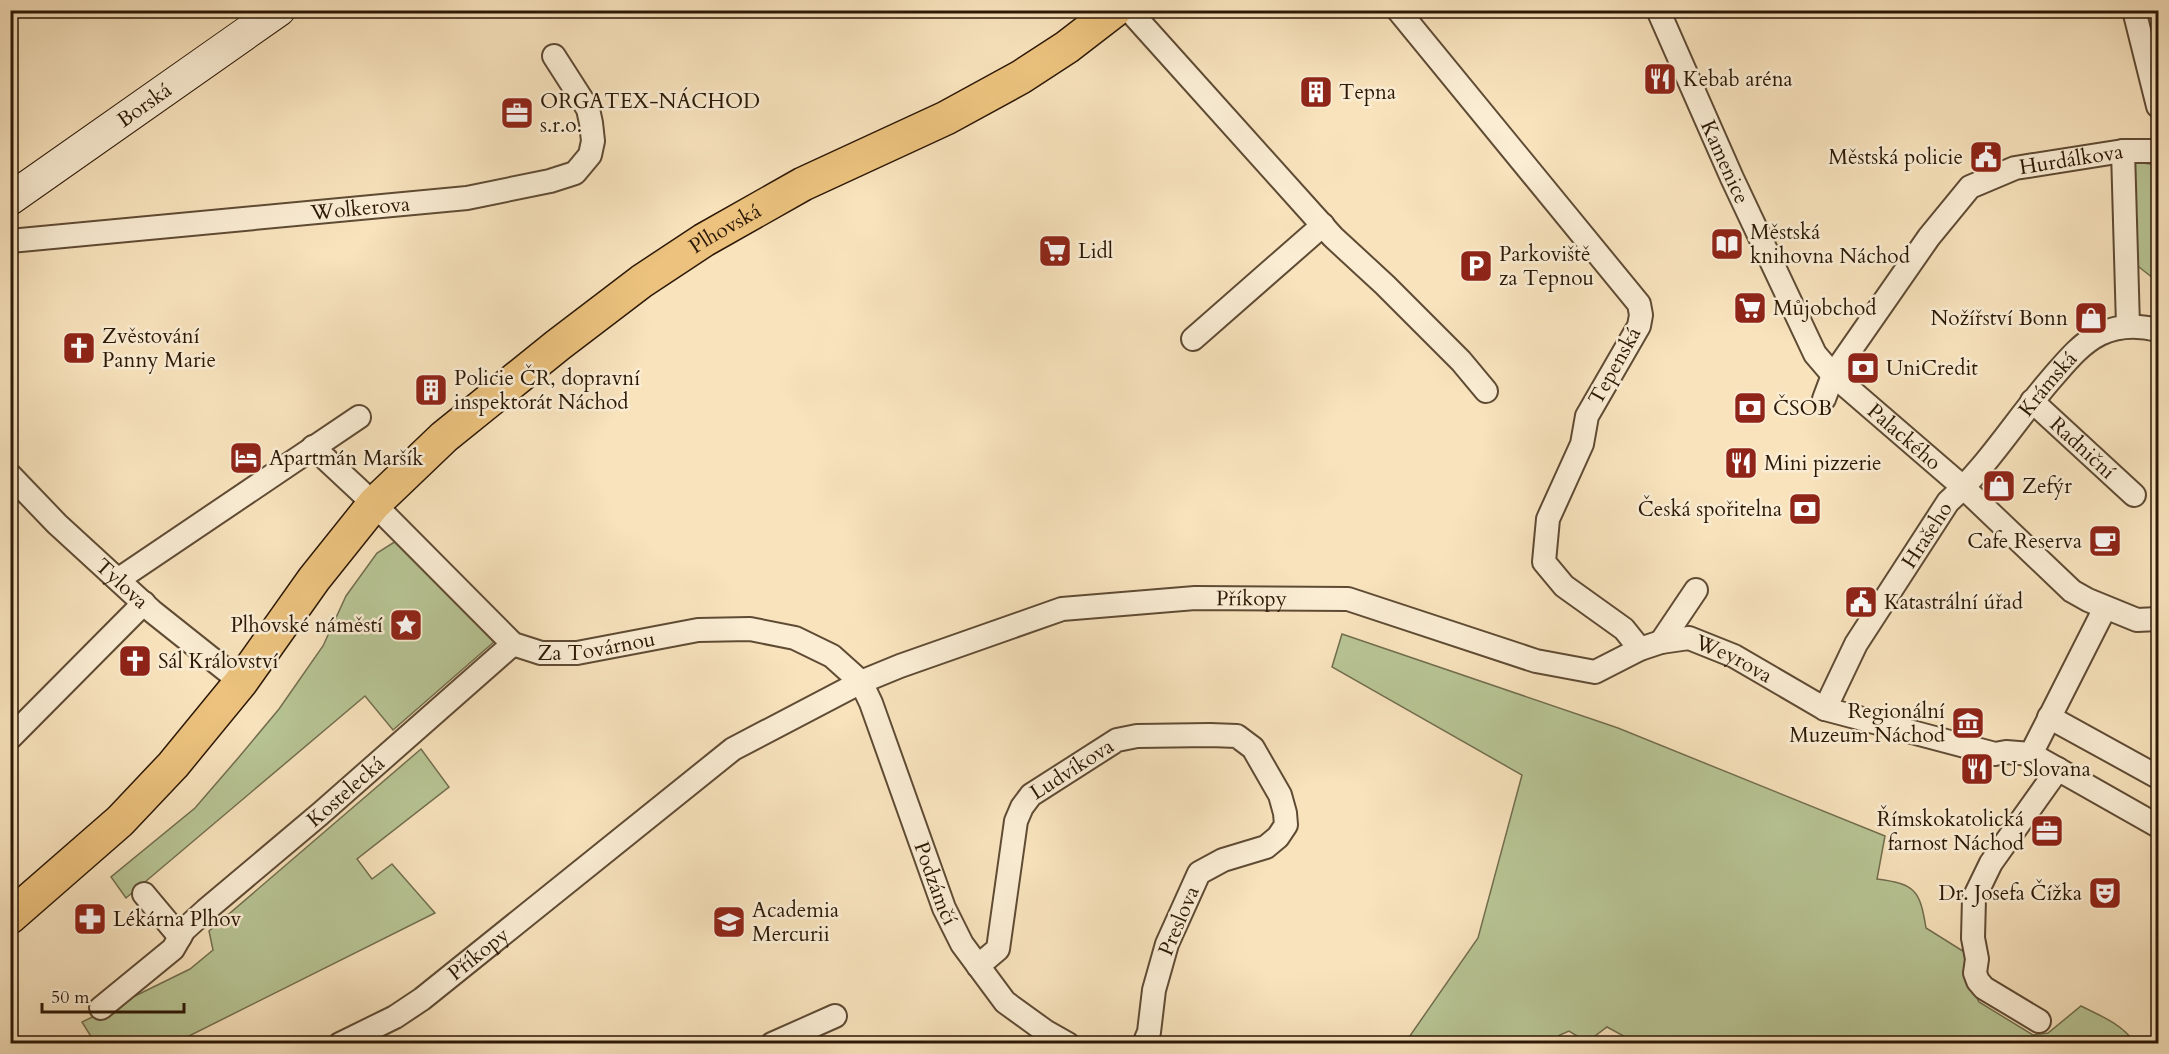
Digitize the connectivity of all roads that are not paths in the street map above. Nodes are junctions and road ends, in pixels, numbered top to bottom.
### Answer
1 (279, 10) edge
2 (1115, 10) edge
3 (1129, 10) edge
4 (1398, 10) edge
5 (1658, 10) edge
6 (2134, 10) edge
7 (554, 56) dead end
8 (2158, 106) edge
9 (2123, 151) junction
10 (2158, 151) edge
11 (14, 190) edge
12 (1323, 225) junction
13 (10, 241) edge
14 (2128, 326) junction
15 (2158, 330) edge
16 (1193, 339) dead end
17 (1833, 375) junction
18 (1486, 391) dead end
19 (1824, 399) dead end
20 (2032, 400) junction
21 (358, 417) dead end
22 (313, 447) junction
23 (10, 475) edge
24 (1964, 488) junction
25 (2134, 495) dead end
26 (374, 504) junction
27 (119, 579) junction
28 (1696, 590) dead end
29 (144, 603) junction
30 (2105, 608) junction
31 (2158, 619) edge
32 (1661, 642) junction
33 (513, 644) junction
34 (1640, 649) junction
35 (241, 682) junction
36 (861, 682) junction
37 (1826, 709) junction
38 (2049, 717) junction
39 (10, 738) edge
40 (2031, 754) junction
41 (2058, 769) junction
42 (2158, 777) edge
43 (1274, 781) joint
44 (2158, 826) edge
45 (144, 894) dead end
46 (10, 917) edge
47 (180, 937) junction
48 (978, 966) junction
49 (101, 1008) dead end
50 (835, 1016) dead end
51 (2039, 1021) dead end
52 (340, 1044) edge
53 (772, 1044) edge
54 (1068, 1044) edge
55 (1144, 1044) edge

1 - 11 street, Borská
2 - 26 main road, Plhovská
3 - 12 street
4 - 34 street, Tepenská
5 - 17 street, Kamenice
6 - 8 street
7 - 13 street, Wolkerova
9 - 10 street, Hurdálkova
9 - 14 street
9 - 17 street, Hurdálkova
12 - 16 street
12 - 18 street
14 - 15 street, Krámská
14 - 20 street, Krámská
17 - 19 street, Hurdálkova
17 - 24 street, Palackého
20 - 24 street, Krámská
20 - 25 street, Radniční
21 - 22 street
22 - 26 street, Za Továrnou
22 - 27 street
23 - 27 street, Tylova
24 - 30 street, Palackého
24 - 37 street, Hrašeho
26 - 33 street, Za Továrnou
26 - 35 main road
27 - 29 street, Tylova
28 - 32 street
29 - 35 street, Tylova
29 - 39 street
30 - 31 street, Palackého
30 - 38 street
32 - 34 street, Weyrova
32 - 37 street, Weyrova
33 - 36 street, Za Továrnou
33 - 47 street, Kostelecká
34 - 36 street, Příkopy
35 - 46 main road
36 - 48 street, Podzámčí
36 - 52 street, Příkopy
37 - 40 street, Weyrova
38 - 40 street
38 - 42 street
40 - 41 street
41 - 44 street
41 - 51 street
43 - 48 street, Ludvíkova
43 - 55 street, Preslova
45 - 47 street
47 - 49 street, Kostelecká
48 - 54 street, Podzámčí
50 - 53 street

